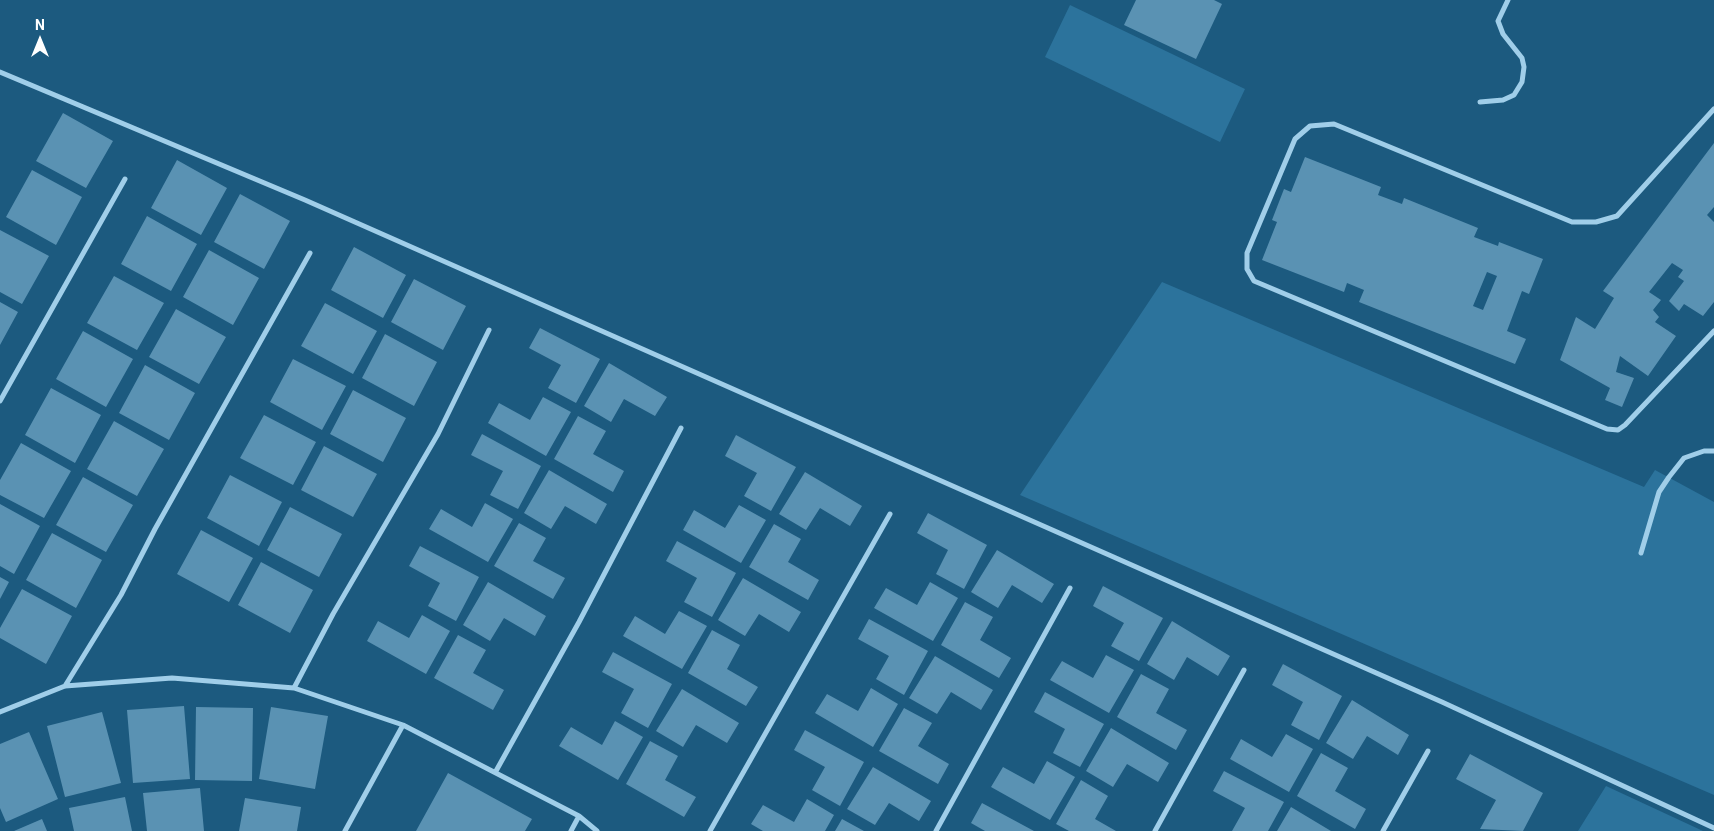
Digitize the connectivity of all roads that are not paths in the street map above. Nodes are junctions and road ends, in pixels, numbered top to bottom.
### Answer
1 (1508, 0) edge
2 (0, 72) edge
3 (1480, 102) dead end
4 (1714, 109) edge
5 (125, 179) dead end
6 (310, 253) dead end
7 (489, 330) dead end
8 (1714, 331) edge
9 (0, 401) edge
10 (681, 428) dead end
11 (1714, 451) edge
12 (890, 514) dead end
13 (1641, 553) dead end
14 (1070, 588) dead end
15 (1244, 670) dead end
16 (65, 686) junction
17 (294, 688) junction
18 (0, 712) edge
19 (403, 725) junction
20 (1428, 751) dead end
21 (496, 771) junction
22 (579, 816) junction
23 (1714, 828) edge
24 (345, 831) edge
25 (571, 831) edge
26 (597, 831) edge
27 (710, 831) edge
28 (936, 831) edge
29 (1155, 831) edge
30 (1383, 831) edge

1 - 3 street
2 - 23 street
4 - 8 street
5 - 9 street
6 - 16 street
7 - 17 street
10 - 21 street
11 - 13 street
12 - 27 street
14 - 28 street
15 - 29 street
16 - 17 street
16 - 18 street
17 - 19 street
19 - 21 street
19 - 24 street
20 - 30 street
21 - 22 street
22 - 25 street
22 - 26 street

